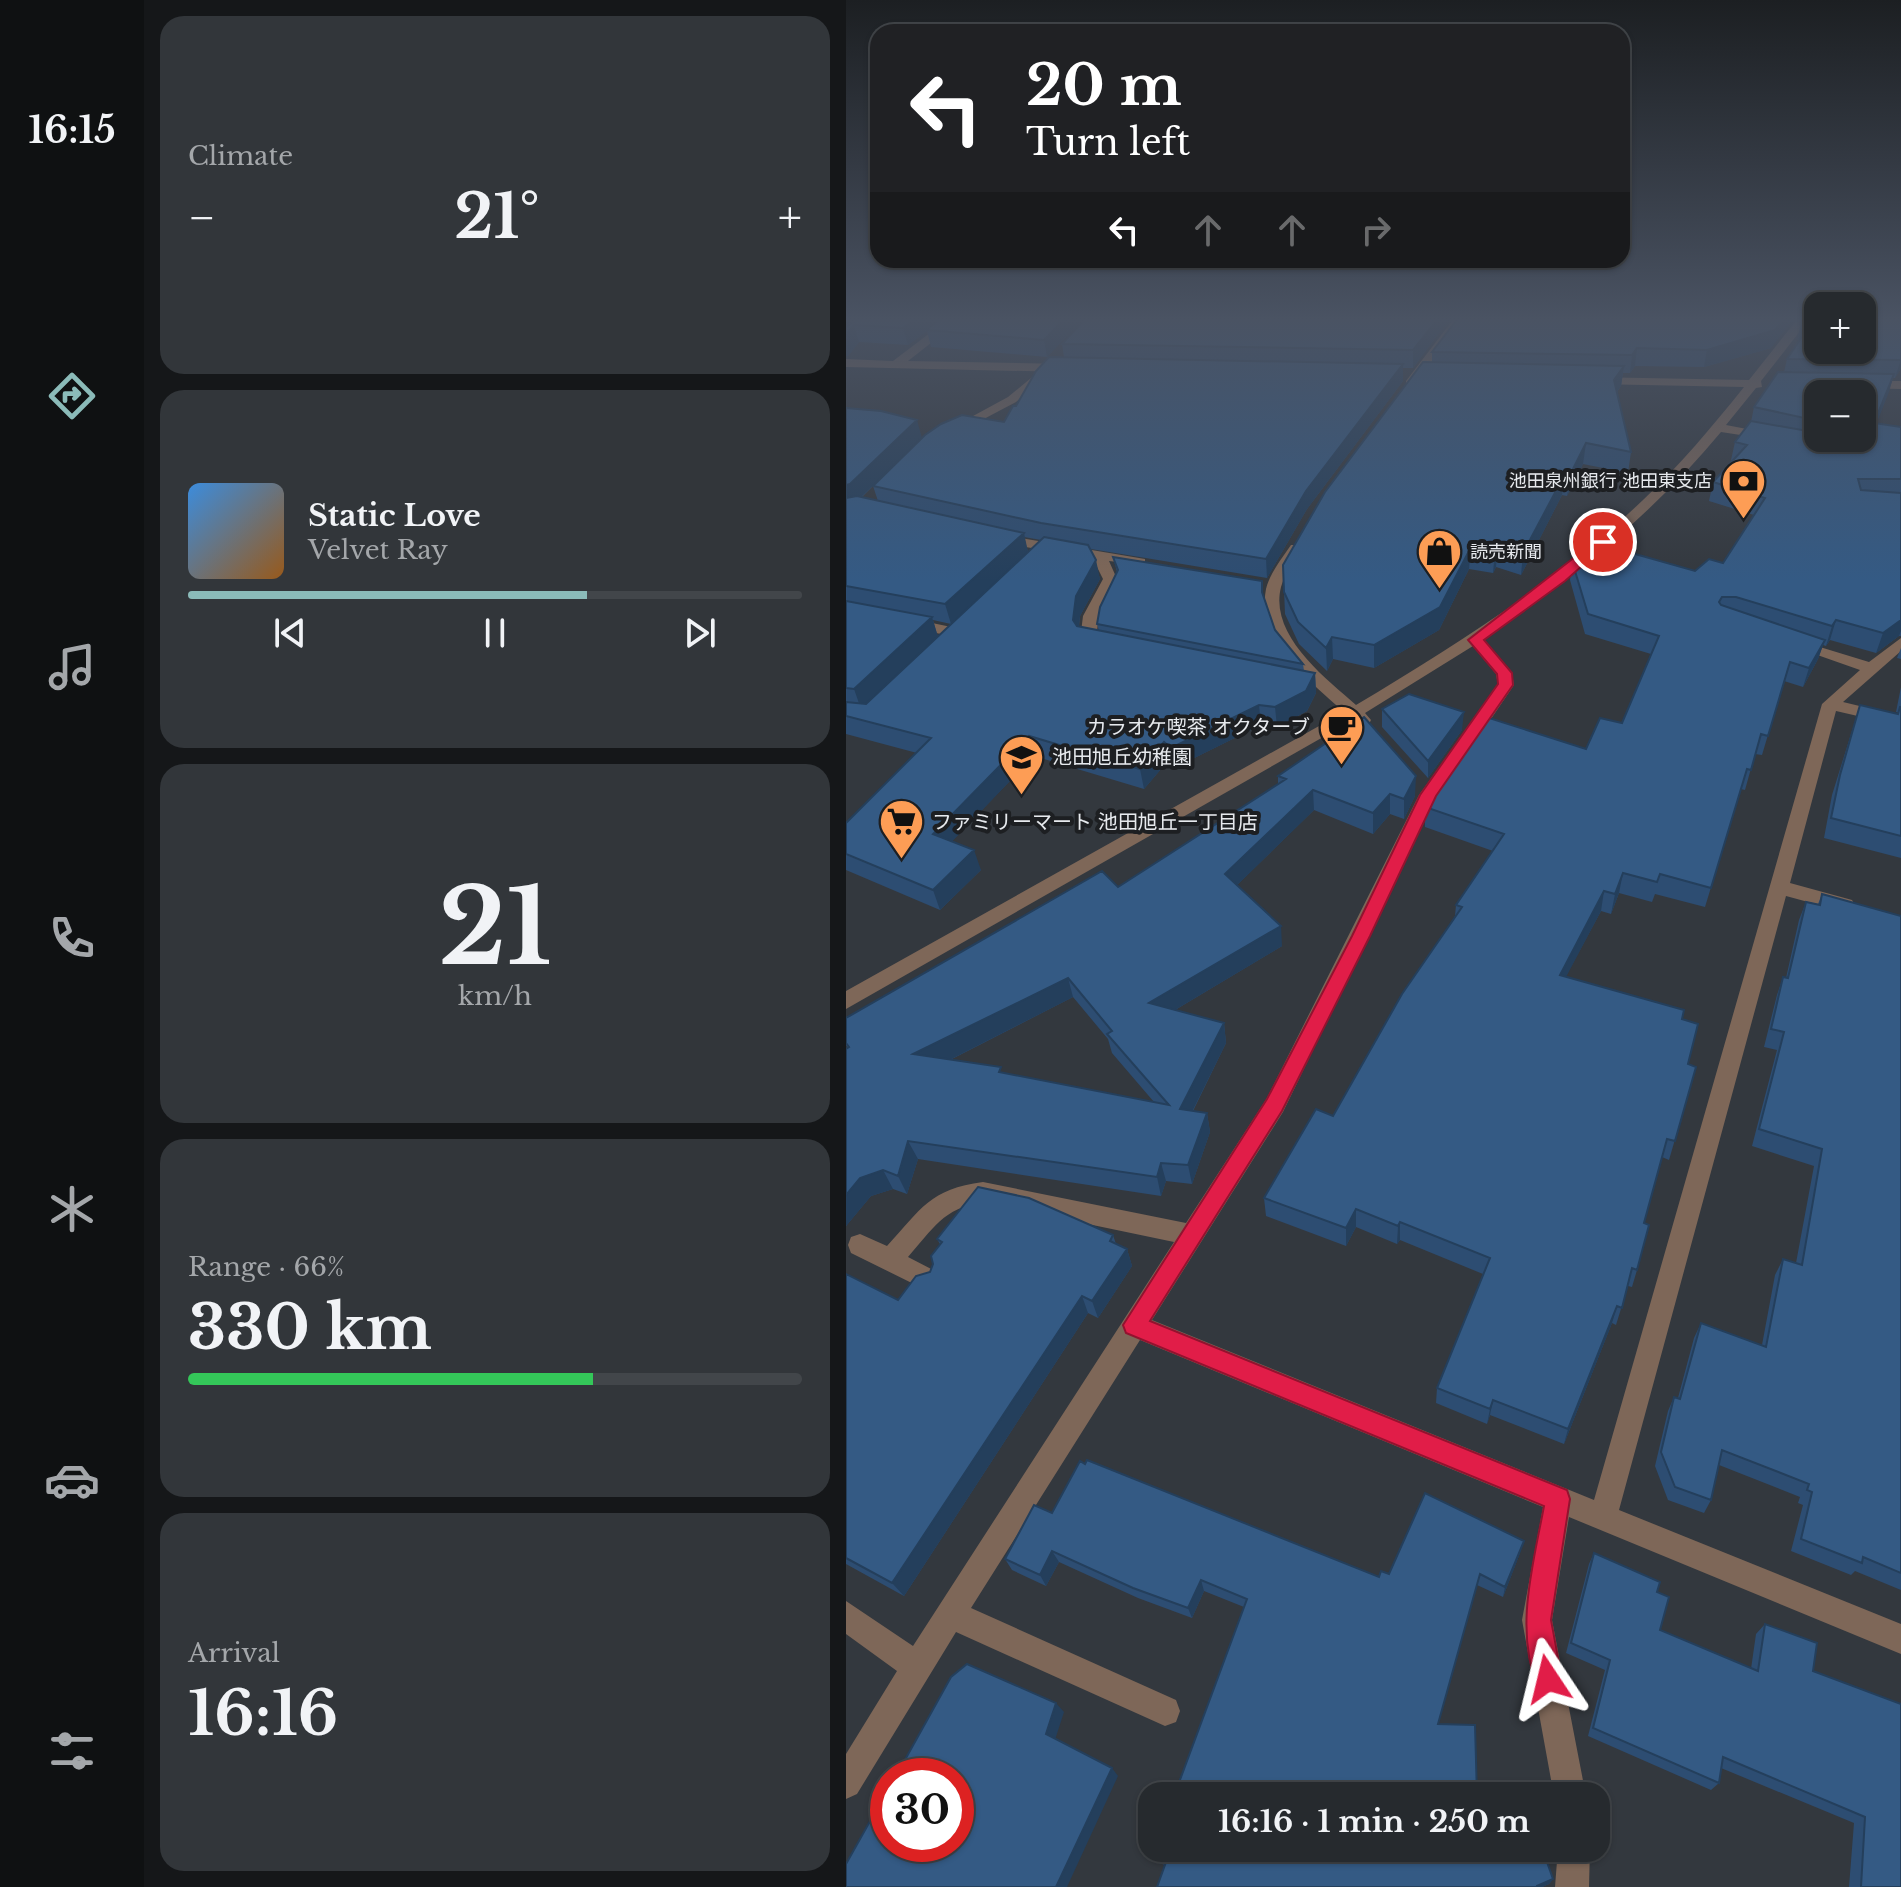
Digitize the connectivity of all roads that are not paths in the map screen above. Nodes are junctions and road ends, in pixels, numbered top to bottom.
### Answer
1 (1006, 405) edge
2 (1734, 405) edge
3 (1717, 427) junction
4 (939, 436) edge
5 (1777, 439) edge
6 (984, 535) edge
7 (1302, 536) edge
8 (1099, 555) junction
9 (1157, 565) edge
10 (893, 620) edge
11 (955, 632) edge
12 (1476, 640) junction
13 (1783, 640) edge
14 (1901, 643) edge
15 (1119, 648) edge
16 (1870, 668) junction
17 (1299, 682) edge
18 (1327, 687) junction
19 (1830, 704) junction
20 (1355, 712) junction
21 (1901, 721) edge
22 (1380, 736) edge
23 (1779, 887) junction
24 (1871, 912) edge
25 (846, 1001) edge
26 (1191, 1235) junction
27 (860, 1245) dead end
28 (890, 1260) junction
29 (928, 1280) edge
30 (1134, 1325) junction
31 (1558, 1499) junction
32 (1603, 1517) junction
33 (950, 1614) junction
34 (846, 1616) edge
35 (1901, 1639) edge
36 (917, 1667) junction
37 (1165, 1711) dead end
38 (1567, 1782) edge
39 (846, 1783) edge
40 (1573, 1862) edge
41 (1572, 1887) edge

1 - 4 street
2 - 3 street
3 - 5 street
3 - 12 street
6 - 8 street
7 - 18 street
8 - 9 street
8 - 15 street
10 - 11 street
12 - 20 street
12 - 26 street
13 - 16 street
14 - 16 street
16 - 19 street
17 - 18 street
18 - 20 street
19 - 21 street
19 - 23 street
20 - 22 street
20 - 25 street
23 - 24 street
23 - 32 street
26 - 28 street
26 - 30 street
27 - 28 street
28 - 29 street
30 - 31 street
30 - 33 street
31 - 32 street
31 - 38 street
32 - 35 street
33 - 36 street
33 - 37 street
34 - 36 street
36 - 39 street
40 - 41 street

